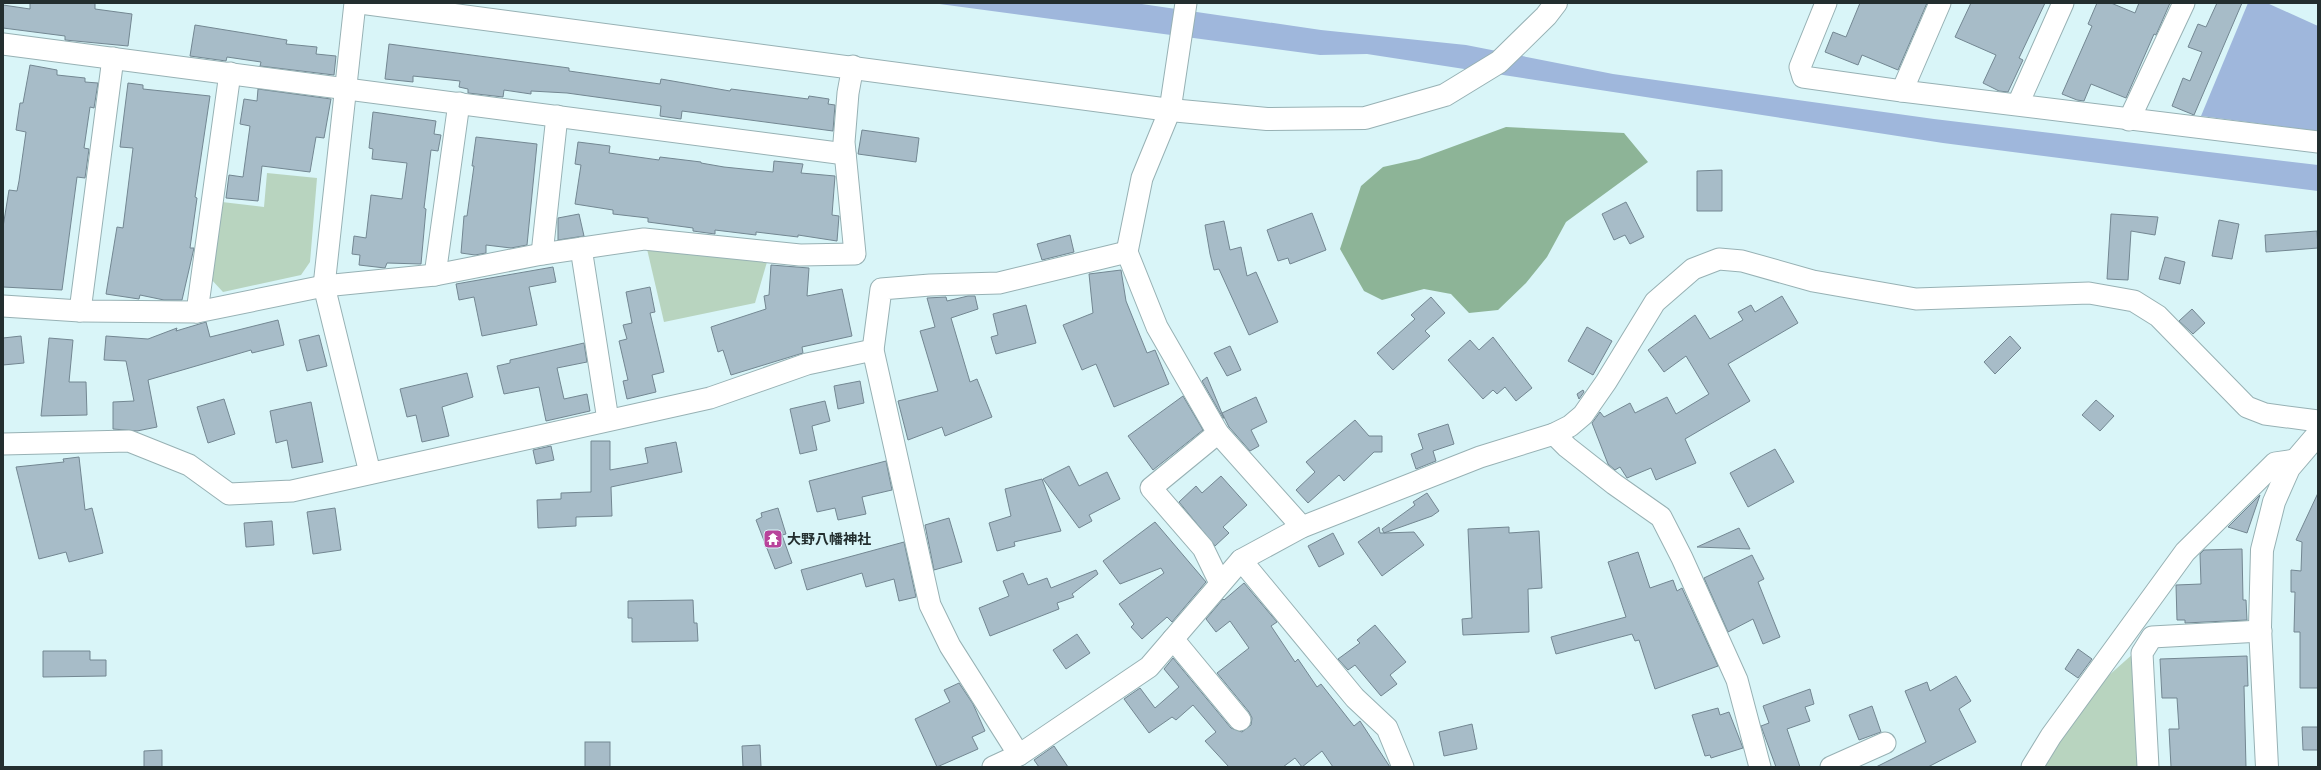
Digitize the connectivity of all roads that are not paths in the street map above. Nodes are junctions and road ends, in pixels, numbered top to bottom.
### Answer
1 (354, 3) edge
2 (364, 3) edge
3 (1826, 3) edge
4 (1940, 3) edge
5 (2063, 3) edge
6 (2184, 3) edge
7 (1186, 6) edge
8 (1551, 10) edge
9 (3, 44) edge
10 (113, 58) junction
11 (853, 66) junction
12 (230, 73) junction
13 (345, 87) junction
14 (1902, 91) junction
15 (459, 103) junction
16 (2018, 104) junction
17 (1170, 110) junction
18 (557, 116) junction
19 (2129, 120) junction
20 (2318, 142) edge
21 (845, 154) junction
22 (581, 248) junction
23 (1127, 252) junction
24 (542, 254) junction
25 (435, 275) junction
26 (324, 286) junction
27 (3, 306) edge
28 (80, 311) junction
29 (197, 312) junction
30 (873, 350) junction
31 (608, 420) junction
32 (2318, 422) edge
33 (1218, 433) junction
34 (1554, 434) junction
35 (2318, 434) edge
36 (3, 444) edge
37 (2295, 460) junction
38 (370, 473) junction
39 (1302, 527) junction
40 (1240, 560) junction
41 (1220, 583) junction
42 (2127, 631) junction
43 (2260, 631) junction
44 (1173, 639) junction
45 (2147, 645) junction
46 (1240, 720) dead end
47 (1885, 743) dead end
48 (1020, 755) junction
49 (993, 767) edge
50 (1403, 767) edge
51 (1760, 767) edge
52 (1830, 767) edge
53 (2032, 767) edge
54 (2148, 767) edge
55 (2267, 767) edge

1 - 13 street
2 - 11 street
3 - 14 street
4 - 14 street
5 - 16 street
6 - 19 street
7 - 17 street
8 - 17 street
9 - 10 street
10 - 12 street
10 - 28 street
11 - 17 street
11 - 21 street
12 - 13 street
12 - 29 street
13 - 15 street
13 - 26 street
14 - 16 street
15 - 18 street
15 - 25 street
16 - 19 street
17 - 23 street
18 - 21 street
18 - 24 street
19 - 20 street
21 - 22 street
22 - 24 street
22 - 31 street
23 - 30 street
23 - 33 street
24 - 25 street
25 - 26 street
26 - 29 street
26 - 38 street
27 - 28 street
28 - 29 street
30 - 31 street
30 - 48 street
31 - 38 street
32 - 34 street
33 - 39 street
33 - 41 street
34 - 39 street
34 - 51 street
35 - 37 street
36 - 38 street
37 - 42 street
37 - 43 street
39 - 40 street
40 - 41 street
40 - 50 street
41 - 44 street
42 - 45 street
42 - 53 street
43 - 45 street
43 - 55 street
44 - 46 street
44 - 48 street
45 - 54 street
47 - 52 street
48 - 49 street

